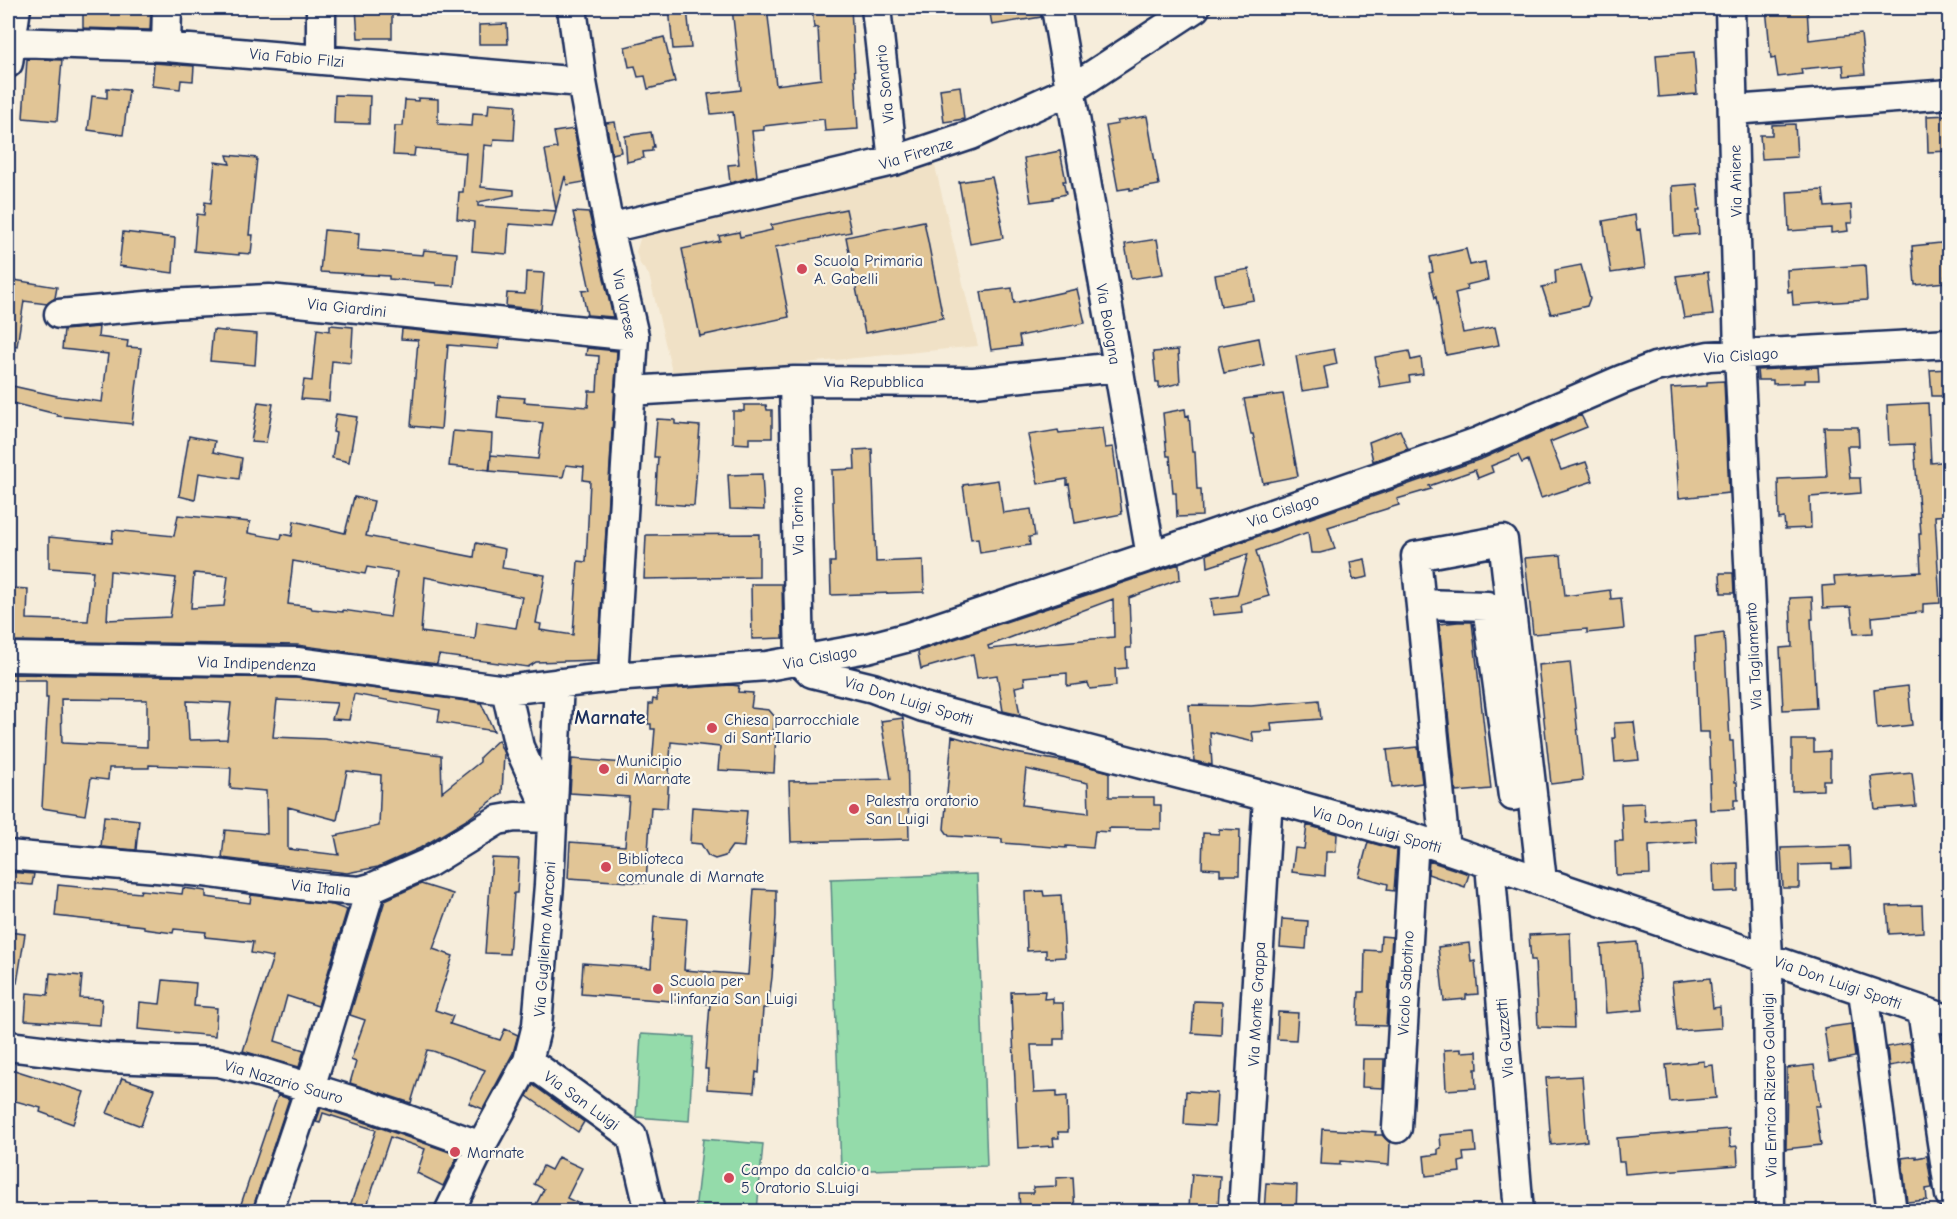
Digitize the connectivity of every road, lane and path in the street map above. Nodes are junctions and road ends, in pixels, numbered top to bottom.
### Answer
1 (16, 8) edge
2 (167, 8) edge
3 (321, 8) edge
4 (572, 8) edge
5 (876, 8) edge
6 (1056, 8) edge
7 (1195, 8) edge
8 (1730, 8) edge
9 (166, 47) junction
10 (10, 52) edge
11 (321, 59) junction
12 (582, 82) junction
13 (1070, 90) junction
14 (1950, 94) edge
15 (1733, 110) junction
16 (893, 161) junction
17 (609, 228) junction
18 (59, 314) dead end
19 (634, 336) junction
20 (1950, 343) edge
21 (1739, 354) junction
22 (1117, 367) junction
23 (795, 381) junction
24 (630, 391) junction
25 (1151, 556) junction
26 (1420, 604) junction
27 (867, 648) junction
28 (8, 657) edge
29 (800, 661) junction
30 (612, 677) junction
31 (559, 683) junction
32 (873, 687) junction
33 (506, 690) junction
34 (522, 754) junction
35 (555, 754) junction
36 (1268, 797) junction
37 (552, 818) junction
38 (1414, 838) junction
39 (1445, 849) junction
40 (8, 855) edge
41 (1490, 864) junction
42 (1533, 878) junction
43 (371, 888) junction
44 (1768, 958) junction
45 (1863, 991) junction
46 (1922, 1011) junction
47 (1950, 1020) edge
48 (8, 1046) edge
49 (528, 1061) junction
50 (310, 1088) junction
51 (1396, 1128) dead end
52 (482, 1146) junction
53 (1950, 1195) edge
54 (268, 1212) edge
55 (449, 1212) edge
56 (650, 1212) edge
57 (1243, 1212) edge
58 (1519, 1212) edge
59 (1770, 1212) edge
60 (1892, 1212) edge

1 - 10 street
2 - 9 street
3 - 11 street
4 - 12 street, Via Varese
5 - 16 street, Via Sondrio
6 - 13 street, Via Bologna
7 - 13 street, Via Firenze
8 - 15 street, Via Aniene
9 - 10 street, Via Fabio Filzi
9 - 11 street, Via Fabio Filzi
11 - 12 street, Via Fabio Filzi
12 - 17 street, Via Varese
13 - 16 street, Via Firenze
13 - 22 street, Via Bologna
14 - 15 street
15 - 21 street, Via Aniene
16 - 17 street, Via Firenze
17 - 19 street, Via Varese
18 - 19 street, Via Giardini
19 - 24 street, Via Varese
20 - 21 street, Via Cislago
21 - 25 street, Via Cislago
21 - 44 street, Via Tagliamento
22 - 23 street, Via Repubblica
22 - 25 street, Via Bologna
23 - 24 street, Via Repubblica
23 - 29 street, Via Torino
24 - 30 street, Via Varese
25 - 27 street, Via Cislago
26 - 39 street
26 - 42 street
26 - 42 street
27 - 29 street, Via Cislago
27 - 32 street
28 - 33 street, Via Indipendenza
29 - 30 street, Via Cislago
29 - 32 street, Via Don Luigi Spotti
30 - 31 street, Via Cislago
31 - 33 street, Via Indipendenza
31 - 35 street, Via Guglielmo Marconi
32 - 36 street, Via Don Luigi Spotti
33 - 34 street
34 - 35 street
34 - 37 street
35 - 37 street, Via Guglielmo Marconi
36 - 38 street, Via Don Luigi Spotti
36 - 57 street, Via Monte Grappa
37 - 43 street, Via Italia
37 - 49 street, Via Guglielmo Marconi
38 - 39 street, Via Don Luigi Spotti
38 - 51 street, Vicolo Sabotino
39 - 41 street, Via Don Luigi Spotti
40 - 43 street, Via Italia
41 - 42 street, Via Don Luigi Spotti
41 - 58 street, Via Guzzetti
42 - 44 street, Via Don Luigi Spotti
43 - 50 street
44 - 45 street, Via Don Luigi Spotti
44 - 59 street, Via Enrico Riziero Galvaligi
45 - 46 street, Via Don Luigi Spotti
45 - 60 street
46 - 47 street, Via Don Luigi Spotti
46 - 53 street
48 - 50 street, Via Nazario Sauro
49 - 52 street, Via Guglielmo Marconi
49 - 56 street, Via San Luigi
50 - 52 street, Via Nazario Sauro
50 - 54 street
52 - 55 street, Via Guglielmo Marconi

